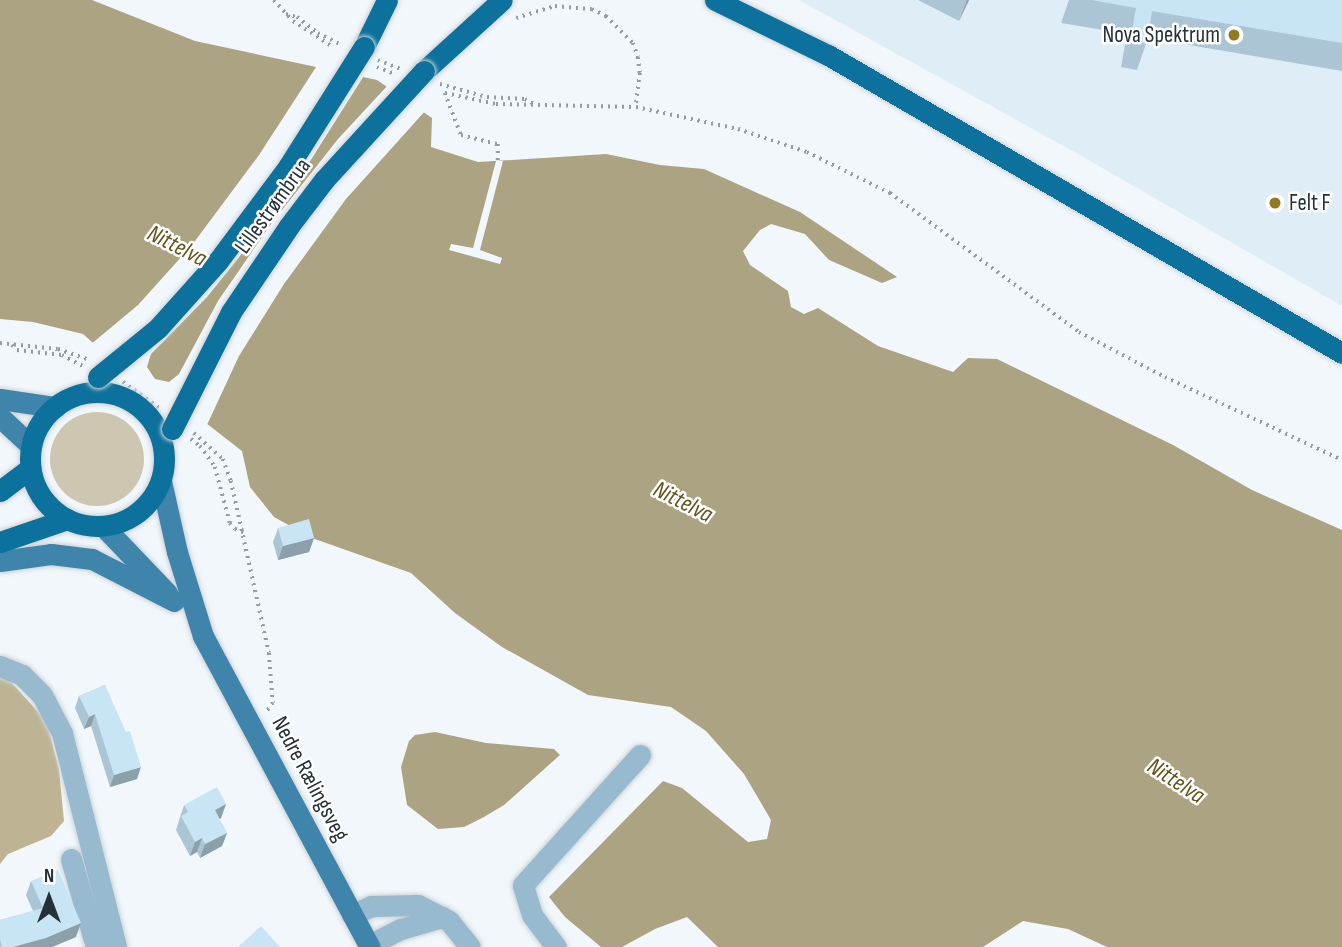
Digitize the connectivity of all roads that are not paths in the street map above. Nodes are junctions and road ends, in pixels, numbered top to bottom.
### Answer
1 (387, 0) edge
2 (502, 0) edge
3 (711, 1) edge
4 (1342, 353) edge
5 (75, 395) junction
6 (0, 400) edge
7 (55, 407) junction
8 (0, 417) edge
9 (31, 446) junction
10 (165, 454) junction
11 (30, 468) junction
12 (161, 481) junction
13 (0, 491) edge
14 (67, 519) junction
15 (103, 526) junction
16 (0, 542) edge
17 (0, 561) edge
18 (174, 601) junction
19 (203, 636) junction
20 (0, 666) edge
21 (640, 755) dead end
22 (71, 859) dead end
23 (352, 915) junction
24 (442, 916) junction
25 (369, 946) edge
26 (96, 947) edge
27 (116, 947) edge
28 (470, 947) edge
29 (555, 947) edge

1 - 5 highway, Lillestrømbrua, bridge
2 - 10 highway, Lillestrømbrua, bridge
3 - 4 highway
5 - 7 highway
5 - 10 highway
6 - 7 main road
7 - 9 highway
8 - 9 main road
9 - 11 highway
10 - 12 highway
11 - 13 highway
11 - 14 highway
12 - 15 highway
12 - 19 main road, Nedre Rælingsveg
14 - 15 highway
14 - 16 highway
15 - 18 main road, Nedre Rælingsveg
17 - 18 main road
18 - 19 main road, Nedre Rælingsveg
19 - 23 main road, Nedre Rælingsveg
20 - 27 street
21 - 29 street
22 - 26 street
23 - 24 street
23 - 25 main road, Nedre Rælingsveg
24 - 25 street
24 - 28 street

